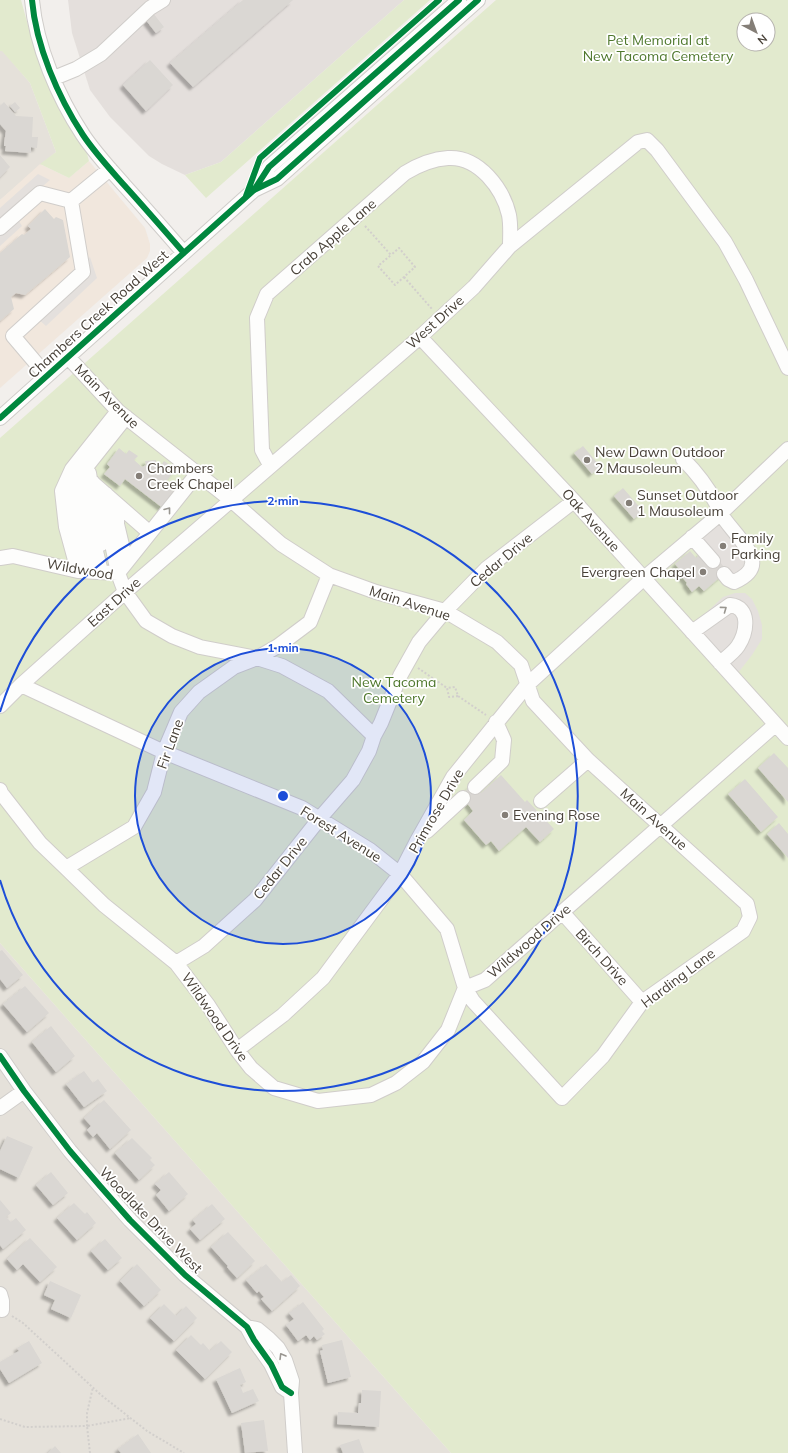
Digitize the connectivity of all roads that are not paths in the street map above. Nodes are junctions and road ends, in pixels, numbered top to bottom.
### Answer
1 (32, 0) edge
2 (163, 0) edge
3 (459, 0) edge
4 (478, 0) edge
5 (54, 78) junction
6 (110, 168) junction
7 (254, 190) junction
8 (71, 201) junction
9 (0, 228) edge
10 (510, 246) junction
11 (184, 253) junction
12 (420, 337) junction
13 (68, 357) junction
14 (788, 368) edge
15 (47, 376) junction
16 (124, 416) junction
17 (0, 418) edge
18 (788, 449) edge
19 (683, 459) dead end
20 (270, 465) junction
21 (197, 474) junction
22 (105, 493) junction
23 (231, 500) junction
24 (574, 501) junction
25 (720, 514) junction
26 (150, 533) junction
27 (692, 537) junction
28 (0, 558) edge
29 (713, 561) dead end
30 (107, 568) junction
31 (724, 574) dead end
32 (329, 575) junction
33 (644, 578) junction
34 (125, 592) junction
35 (445, 611) junction
36 (692, 632) junction
37 (257, 658) junction
38 (720, 663) junction
39 (21, 685) junction
40 (527, 685) junction
41 (0, 706) edge
42 (496, 722) junction
43 (775, 725) junction
44 (374, 736) junction
45 (788, 738) edge
46 (164, 752) junction
47 (588, 760) junction
48 (475, 787) dead end
49 (0, 790) edge
50 (463, 798) dead end
51 (541, 801) dead end
52 (320, 818) junction
53 (661, 825) junction
54 (417, 841) junction
55 (66, 868) junction
56 (400, 874) junction
57 (562, 912) junction
58 (750, 917) joint
59 (176, 963) junction
60 (465, 988) junction
61 (642, 1002) junction
62 (237, 1050) junction
63 (0, 1056) edge
64 (24, 1091) junction
65 (562, 1098) joint
66 (0, 1108) edge
67 (0, 1294) edge
68 (2, 1310) road end
69 (295, 1453) edge

1 - 5 street, Chambers Creek Road West
2 - 5 street
3 - 7 street
4 - 7 street
5 - 6 street, Chambers Creek Road West
6 - 8 street
6 - 11 street, Chambers Creek Road West
7 - 11 street
8 - 9 street
8 - 15 street
10 - 12 street, West Drive
10 - 14 street, West Drive
10 - 20 street, Crab Apple Lane
11 - 13 street, Chambers Creek Road West
12 - 20 street, West Drive
12 - 24 street, Oak Avenue
13 - 15 street, Chambers Creek Road West
13 - 16 street, Main Avenue
15 - 17 street, Chambers Creek Road West
16 - 21 street, Main Avenue
16 - 22 street
16 - 30 street
18 - 25 street, Primrose Drive
19 - 25 street
20 - 23 street, West Drive
21 - 23 street, Main Avenue
26 -> 21 street
22 - 26 street
22 - 30 street
22 - 30 street
22 - 30 street
23 - 32 street, Main Avenue
23 - 34 street, East Drive
24 - 33 street, Oak Avenue
24 - 35 street, Cedar Drive
25 - 27 street, Primrose Drive
25 - 31 street
26 - 30 street
27 - 29 street
27 - 33 street, Primrose Drive
28 - 30 street, Wildwood
30 - 34 street, Wildwood
32 - 35 street, Main Avenue
32 - 37 street, Fir Lane
33 - 36 street, Oak Avenue
33 - 40 street, Primrose Drive
34 - 37 street, Wildwood
34 - 39 street, East Drive
35 - 40 street, Main Avenue
35 - 44 street, Cedar Drive
36 - 38 street, Oak Avenue
36 -> 38 street
37 - 44 street, Wildwood
37 - 46 street, Fir Lane
38 - 43 street, Oak Avenue
39 - 41 street, East Drive
39 - 46 street, Forest Avenue
40 - 42 street, Primrose Drive
40 - 47 street, Main Avenue
42 - 48 street
42 - 54 street, Primrose Drive
43 - 45 street, Oak Avenue
43 - 53 street, Wildwood Drive
44 - 52 street, Cedar Drive
46 - 52 street, Forest Avenue
46 - 55 street, Fir Lane
47 - 51 street
47 - 53 street, Main Avenue
49 - 55 street, Wildwood Drive
50 - 54 street
52 - 56 street, Forest Avenue
52 - 59 street, Cedar Drive
53 - 57 street, Wildwood Drive
53 - 58 street, Main Avenue
54 - 56 street, Primrose Drive
55 - 59 street, Wildwood Drive
56 - 60 street, Forest Avenue
56 - 62 street, Primrose Drive
57 - 60 street, Wildwood Drive
57 - 61 street, Birch Drive
58 - 61 street, Harding Lane
59 - 62 street, Wildwood Drive
60 - 62 street, Wildwood Drive
60 - 65 street, Forest Avenue
61 - 65 street, Harding Lane
63 - 64 street, Woodlake Drive West
64 - 66 street
64 - 69 street, Woodlake Drive West
67 - 68 street

